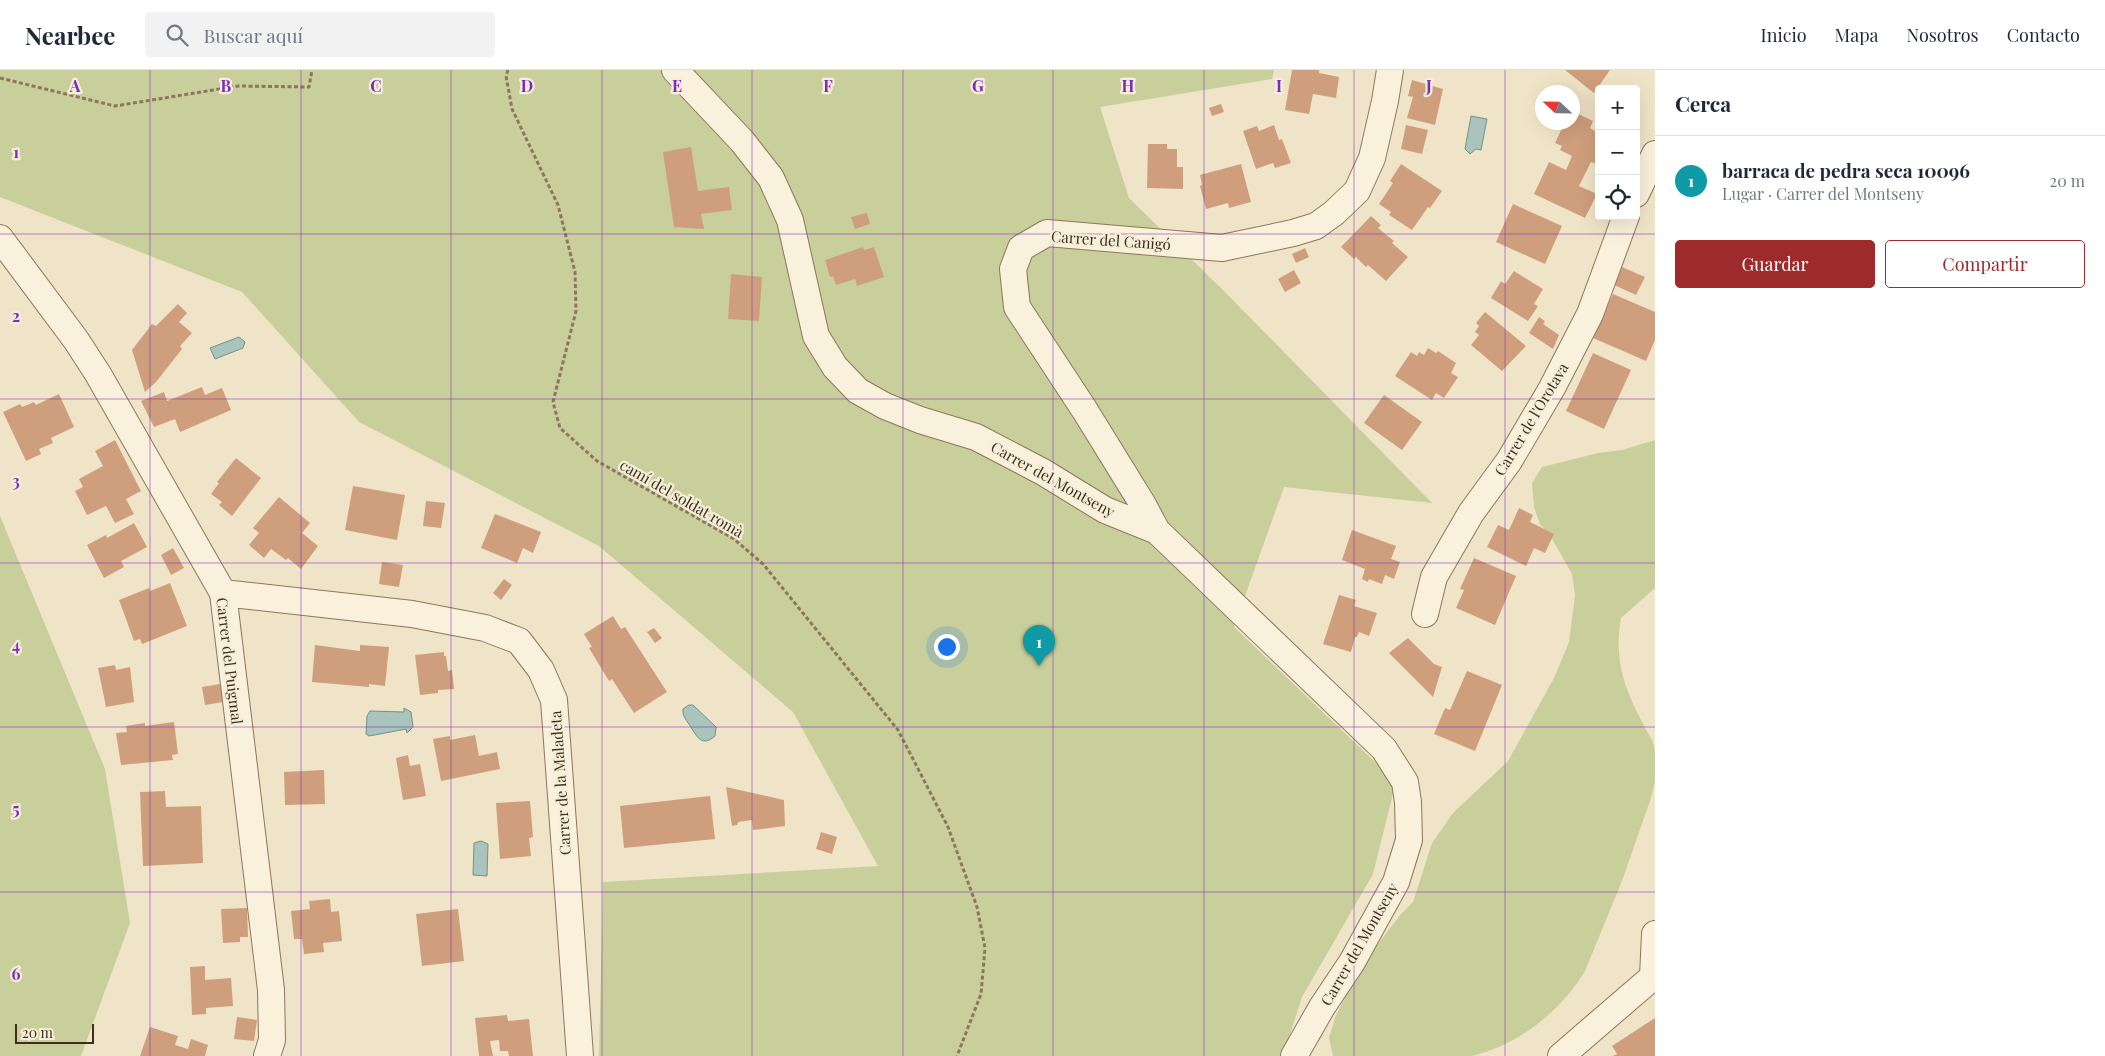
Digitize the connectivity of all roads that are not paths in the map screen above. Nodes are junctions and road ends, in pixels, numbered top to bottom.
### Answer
1 (675, 70) edge
2 (1390, 70) edge
3 (1655, 154) edge
4 (1640, 186) edge
5 (1625, 220) edge
6 (0, 238) edge
7 (1157, 531) junction
8 (223, 593) junction
9 (1425, 614) dead end
10 (1655, 934) edge
11 (1654, 975) edge
12 (267, 1056) edge
13 (580, 1056) edge
14 (1294, 1056) edge
15 (1561, 1056) edge

1 - 7 street, Carrer del Montseny
2 - 7 street, Carrer del Canigó
3 - 4 street
5 - 9 street, Carrer de l'Orotava
6 - 8 street, Carrer del Puigmal
7 - 14 street, Carrer del Montseny
8 - 12 street, Carrer del Puigmal
8 - 13 street, Carrer de la Maladeta
10 - 11 street
11 - 15 street

